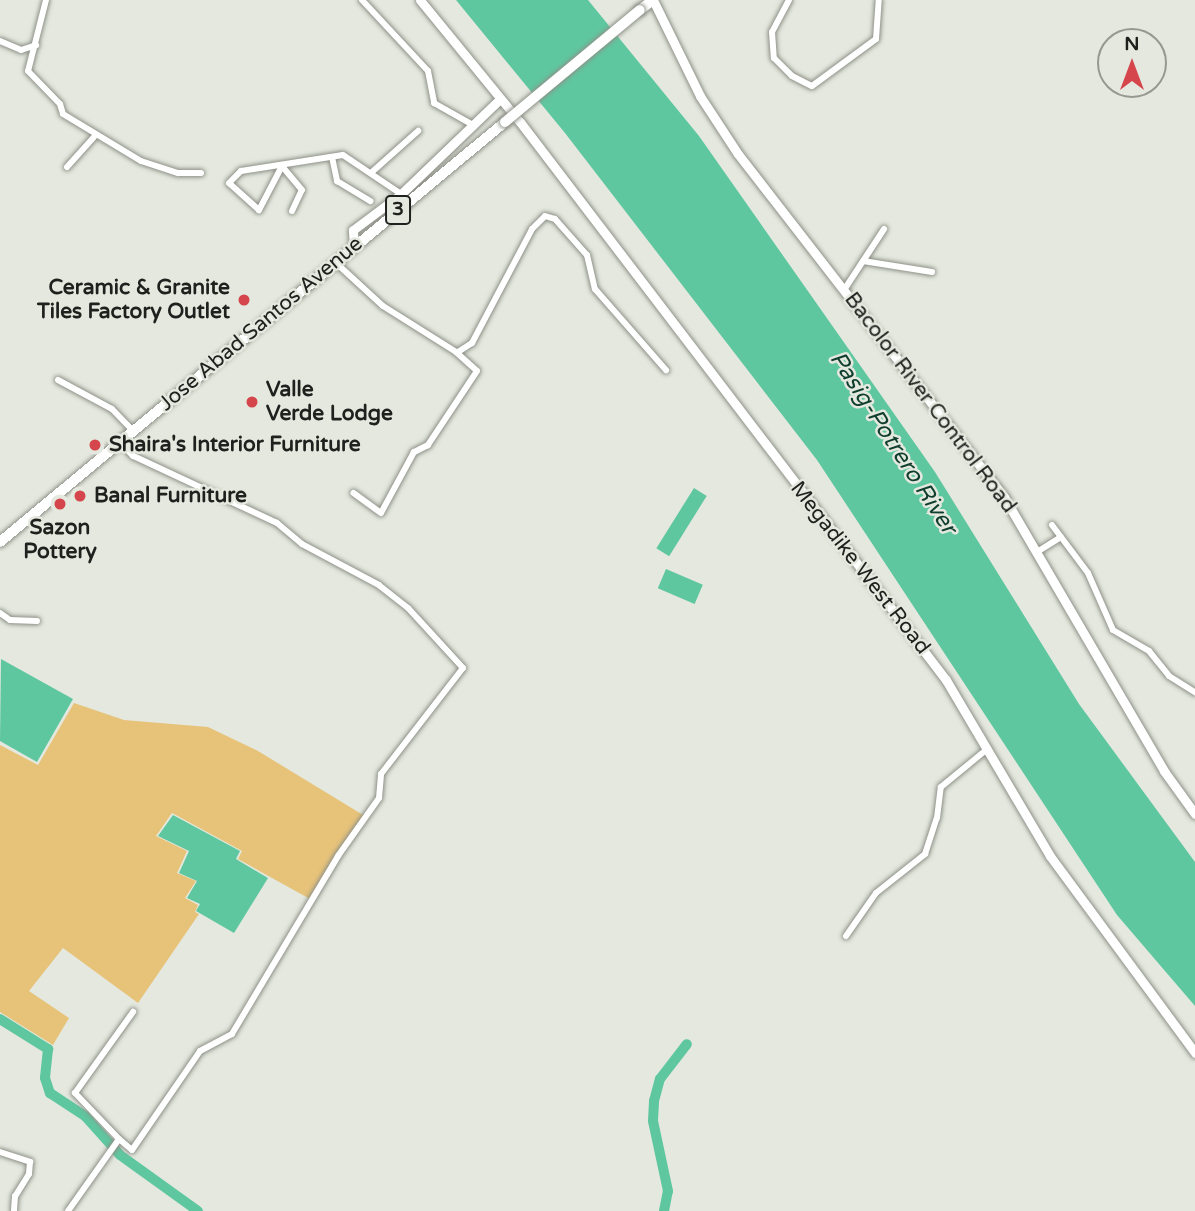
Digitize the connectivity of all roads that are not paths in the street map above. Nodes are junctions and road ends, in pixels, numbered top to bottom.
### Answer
1 (46, 0) edge
2 (362, 0) edge
3 (420, 0) edge
4 (653, 0) edge
5 (789, 0) edge
6 (879, 0) edge
7 (0, 41) edge
8 (36, 45) junction
9 (499, 100) junction
10 (473, 125) junction
11 (418, 131) dead end
12 (94, 137) junction
13 (332, 157) junction
14 (282, 166) junction
15 (66, 167) dead end
16 (372, 172) junction
17 (201, 173) dead end
18 (401, 194) junction
19 (370, 201) dead end
20 (292, 211) dead end
21 (884, 229) dead end
22 (354, 246) junction
23 (863, 261) junction
24 (335, 262) junction
25 (932, 272) dead end
26 (844, 290) junction
27 (456, 352) junction
28 (666, 370) dead end
29 (58, 380) dead end
30 (134, 432) junction
31 (121, 443) junction
32 (353, 493) dead end
33 (1052, 525) dead end
34 (1061, 537) junction
35 (0, 542) edge
36 (1037, 552) junction
37 (0, 613) edge
38 (37, 621) dead end
39 (1195, 692) edge
40 (986, 750) junction
41 (1195, 812) edge
42 (846, 936) dead end
43 (133, 1012) dead end
44 (1195, 1053) edge
45 (118, 1140) junction
46 (0, 1152) edge
47 (14, 1211) edge
48 (68, 1211) edge

1 - 8 street
2 - 10 street
3 - 9 street, Megadike West Road
4 - 22 highway, Jose Abad Santos Avenue / 3, bridge
4 - 26 street, Bacolor River Control Road
5 - 6 street
7 - 8 street
8 - 12 street
9 - 10 street
9 - 40 street, Megadike West Road
10 - 18 street
11 - 16 street
12 - 15 street
12 - 17 street
13 - 14 street
13 - 16 street
13 - 19 street
14 - 14 street
14 - 20 street
16 - 18 street
18 - 22 street
21 - 23 street
22 - 24 highway, Jose Abad Santos Avenue / 3
23 - 25 street
23 - 26 street
24 - 27 street
24 - 30 highway, Jose Abad Santos Avenue / 3
26 - 36 street, Bacolor River Control Road
27 - 28 street
27 - 32 street
29 - 30 street
30 - 31 highway, Jose Abad Santos Avenue / 3
31 - 35 highway, Jose Abad Santos Avenue / 3
31 - 45 street
33 - 34 street
34 - 36 street
34 - 39 street
36 - 41 street, Bacolor River Control Road
37 - 38 street
40 - 42 street
40 - 44 street, Megadike West Road
43 - 45 street
45 - 48 street
46 - 47 street

